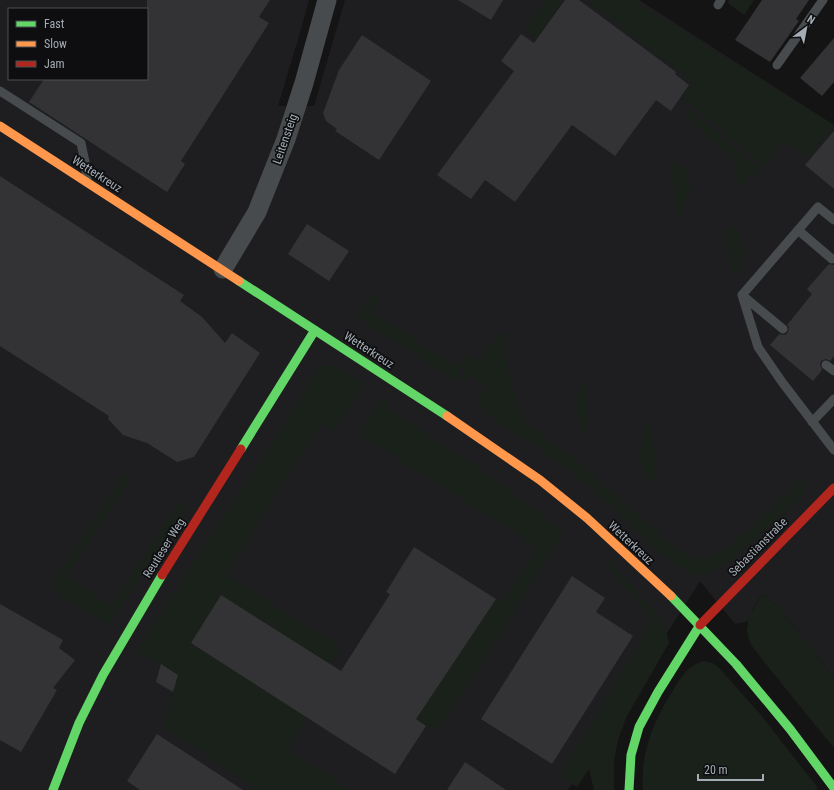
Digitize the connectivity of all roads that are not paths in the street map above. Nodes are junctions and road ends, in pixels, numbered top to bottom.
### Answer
1 (327, 0) edge
2 (823, 0) edge
3 (777, 65) dead end
4 (0, 91) edge
5 (0, 126) edge
6 (88, 183) junction
7 (834, 220) edge
8 (798, 230) junction
9 (832, 259) dead end
10 (223, 269) junction
11 (742, 295) junction
12 (783, 329) dead end
13 (315, 330) junction
14 (826, 365) dead end
15 (834, 371) edge
16 (834, 399) edge
17 (812, 422) junction
18 (834, 450) edge
19 (834, 488) edge
20 (700, 625) junction
21 (831, 784) edge
22 (630, 788) edge
23 (53, 790) edge

1 - 10 street, Leitensteig
2 - 3 lane
4 - 6 lane
5 - 6 main road, Wetterkreuz
6 - 10 main road, Wetterkreuz
7 - 8 lane
8 - 9 lane
8 - 11 lane
10 - 13 main road, Wetterkreuz
11 - 12 lane
11 - 17 lane
13 - 20 main road, Wetterkreuz
13 - 23 main road, Reutleser Weg
14 - 15 lane
16 - 17 lane
17 - 18 lane
19 - 20 main road, Sebastianstraße
20 - 21 main road, Wetterkreuz
20 - 22 main road, Sebastianstraße

